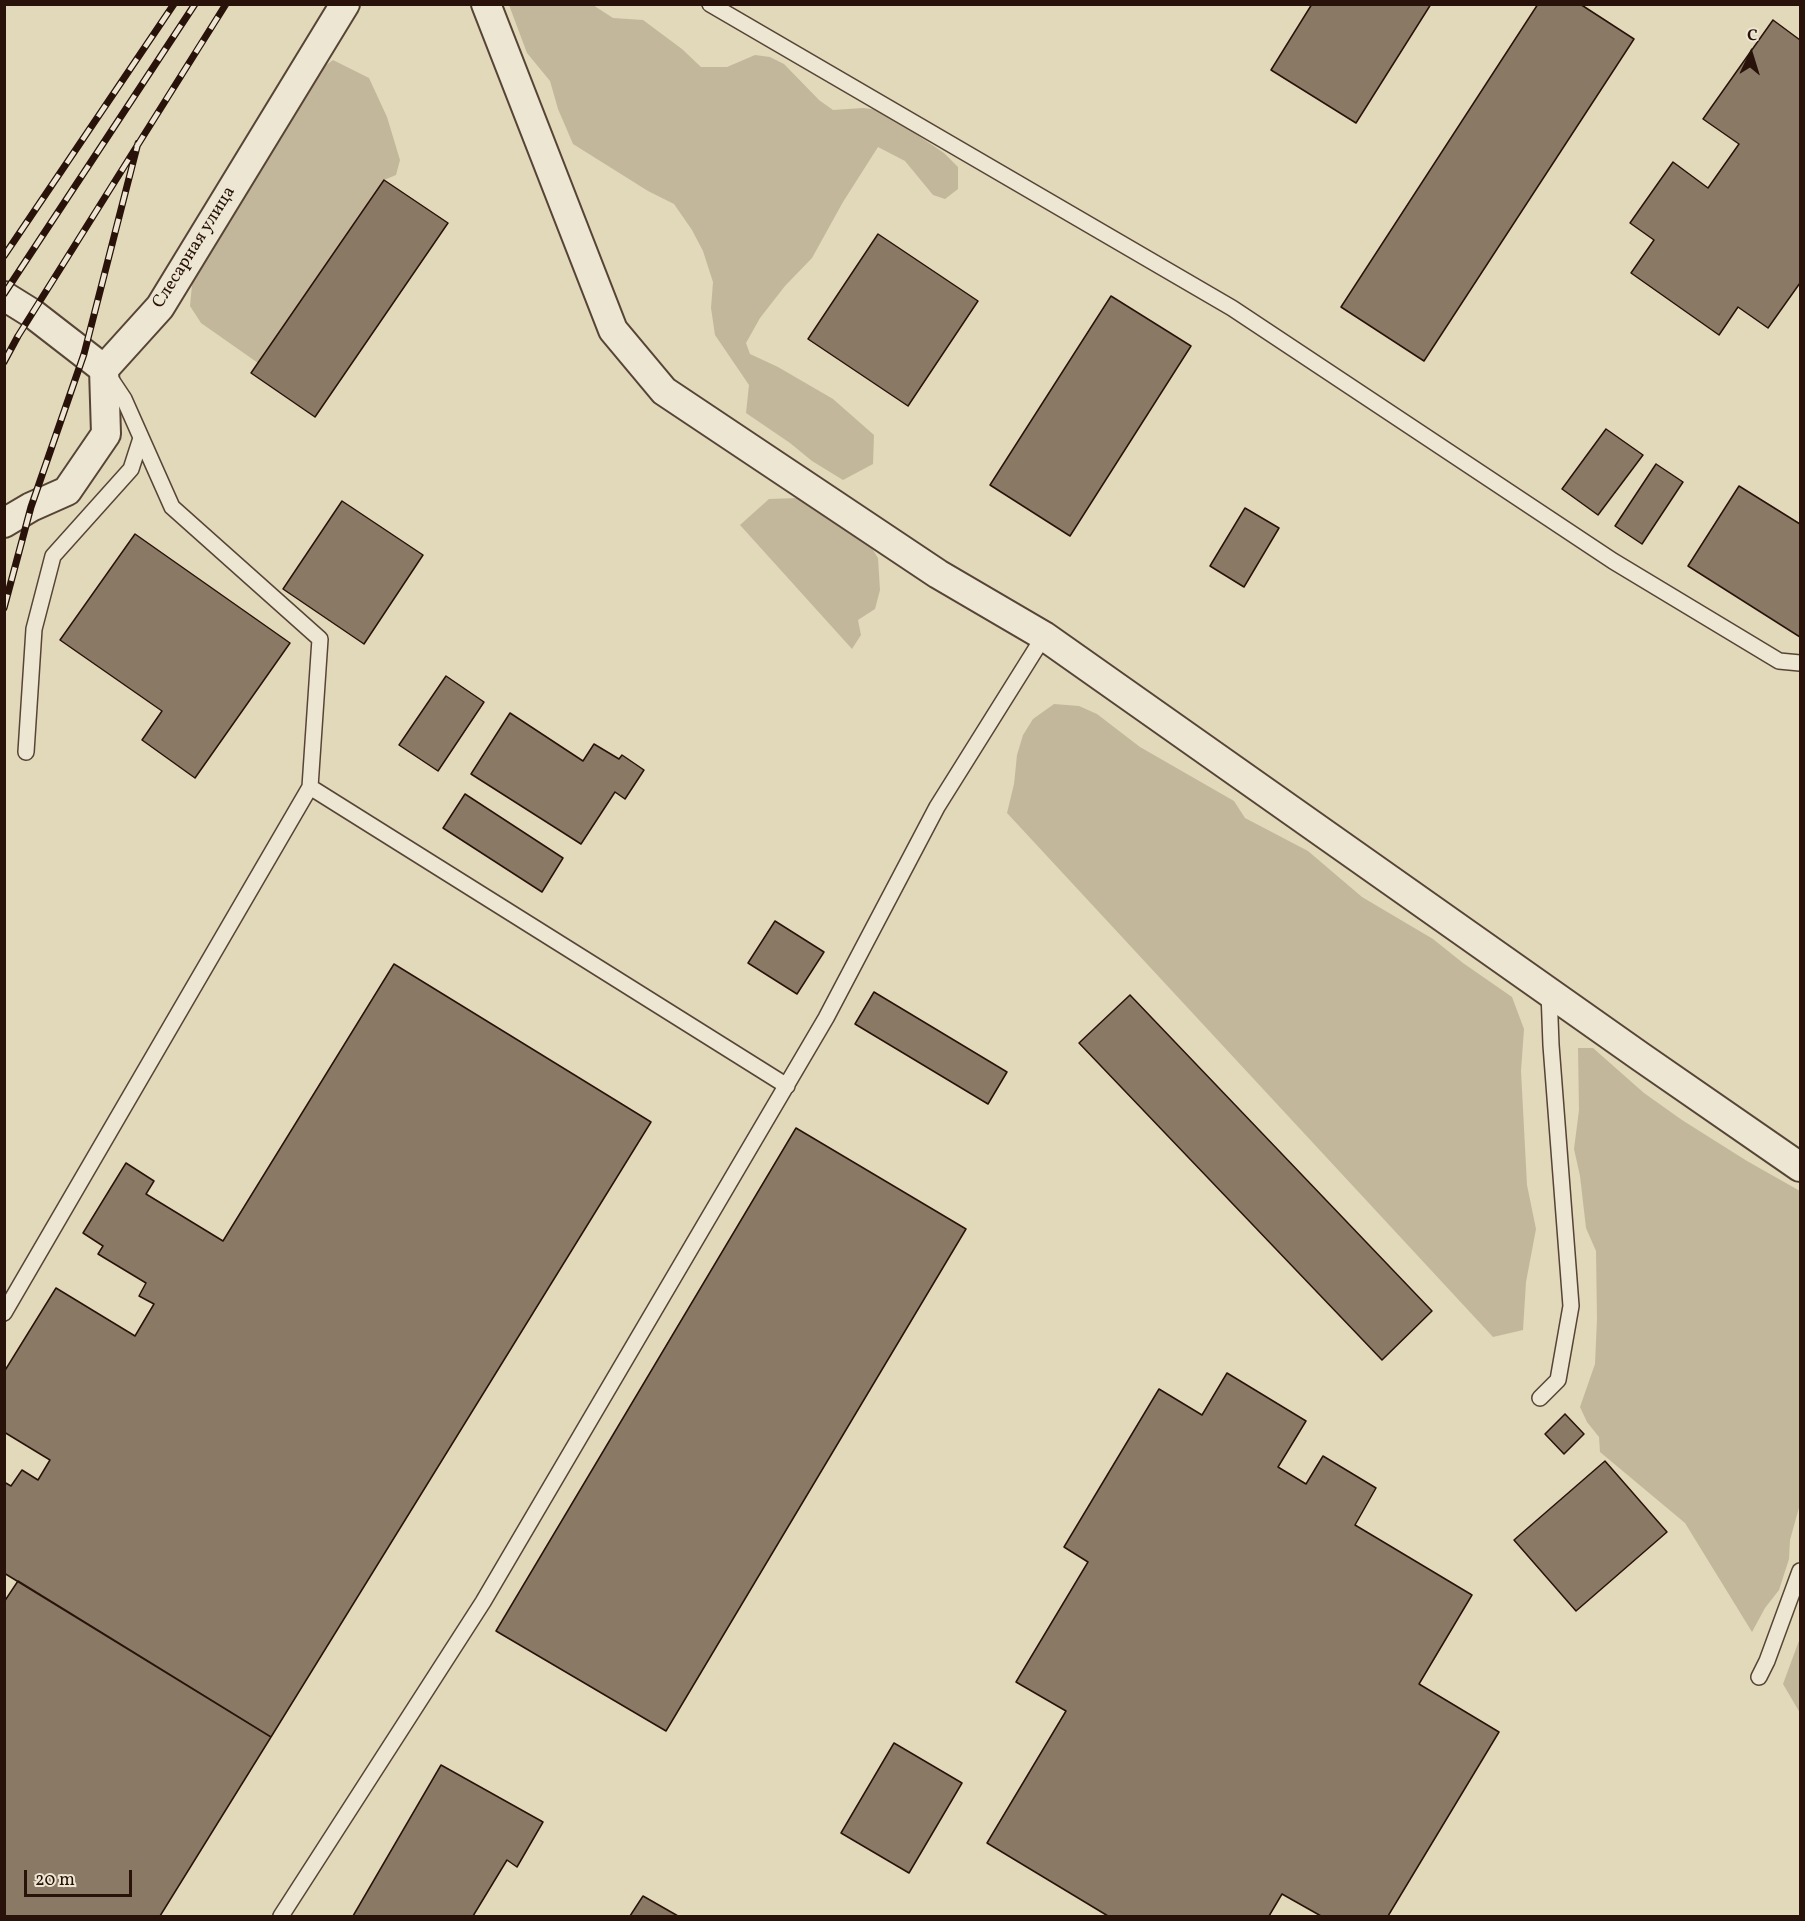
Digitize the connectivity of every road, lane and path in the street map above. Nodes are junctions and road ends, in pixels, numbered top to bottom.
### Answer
1 (345, 4) edge
2 (486, 4) edge
3 (710, 4) edge
4 (4, 296) edge
5 (104, 369) junction
6 (141, 438) junction
7 (4, 523) edge
8 (1044, 636) junction
9 (1800, 663) edge
10 (26, 752) dead end
11 (310, 786) junction
12 (1549, 992) junction
13 (787, 1086) junction
14 (1800, 1167) edge
15 (4, 1313) edge
16 (1540, 1398) dead end
17 (1800, 1571) edge
18 (1759, 1677) dead end
19 (281, 1917) edge

1 - 5 street, Слесарная улица
2 - 8 street
3 - 9 lane
4 - 5 street
5 - 6 lane
5 - 7 street
6 - 10 lane
6 - 11 lane
8 - 12 street
8 - 13 lane
11 - 13 lane
11 - 15 lane
12 - 14 street
12 - 16 lane
13 - 19 lane
17 - 18 lane

